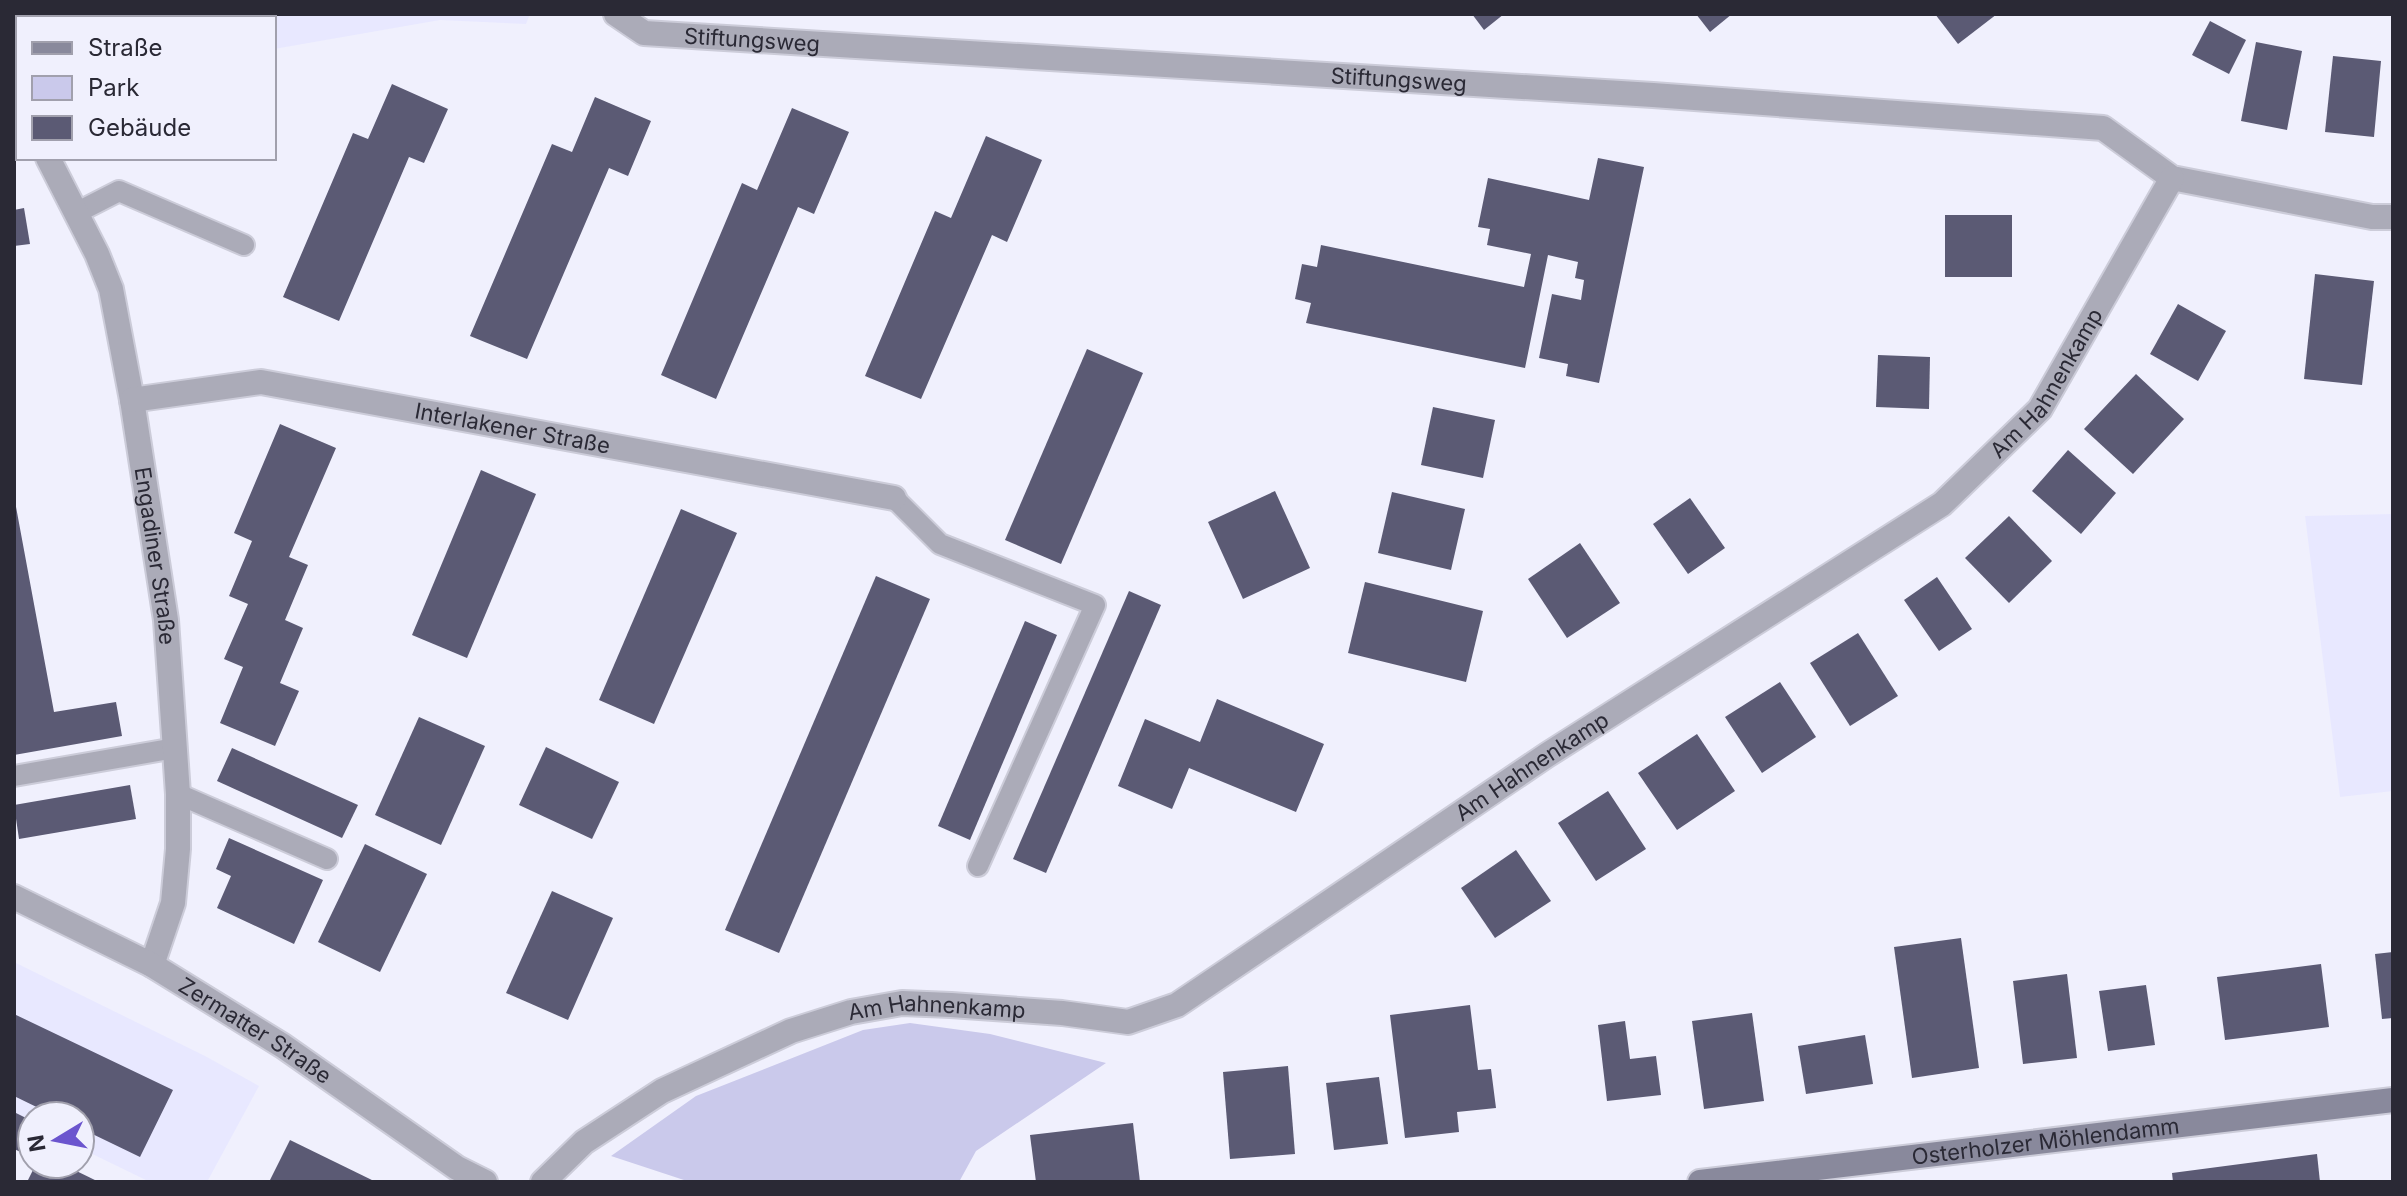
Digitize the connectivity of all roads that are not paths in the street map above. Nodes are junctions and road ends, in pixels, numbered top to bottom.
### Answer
1 (616, 14) edge
2 (49, 160) edge
3 (2172, 178) junction
4 (76, 213) junction
5 (2393, 217) edge
6 (244, 245) dead end
7 (132, 400) junction
8 (894, 498) joint
9 (175, 748) junction
10 (14, 776) edge
11 (178, 794) junction
12 (327, 859) dead end
13 (978, 866) dead end
14 (14, 897) edge
15 (152, 965) junction
16 (2393, 1100) edge
17 (485, 1182) edge
18 (543, 1182) edge
19 (1700, 1182) edge

1 - 3 street, Stiftungsweg
2 - 4 street, Engadiner Straße
3 - 5 street
3 - 18 street, Am Hahnenkamp
4 - 6 lane
4 - 7 street, Engadiner Straße
7 - 8 street, Interlakener Straße
7 - 9 street, Engadiner Straße
8 - 13 lane
9 - 10 lane
9 - 11 street, Engadiner Straße
11 - 12 lane
11 - 15 street, Engadiner Straße
14 - 15 street, Zermatter Straße
15 - 17 street, Zermatter Straße
16 - 19 main road, Osterholzer Möhlendamm

